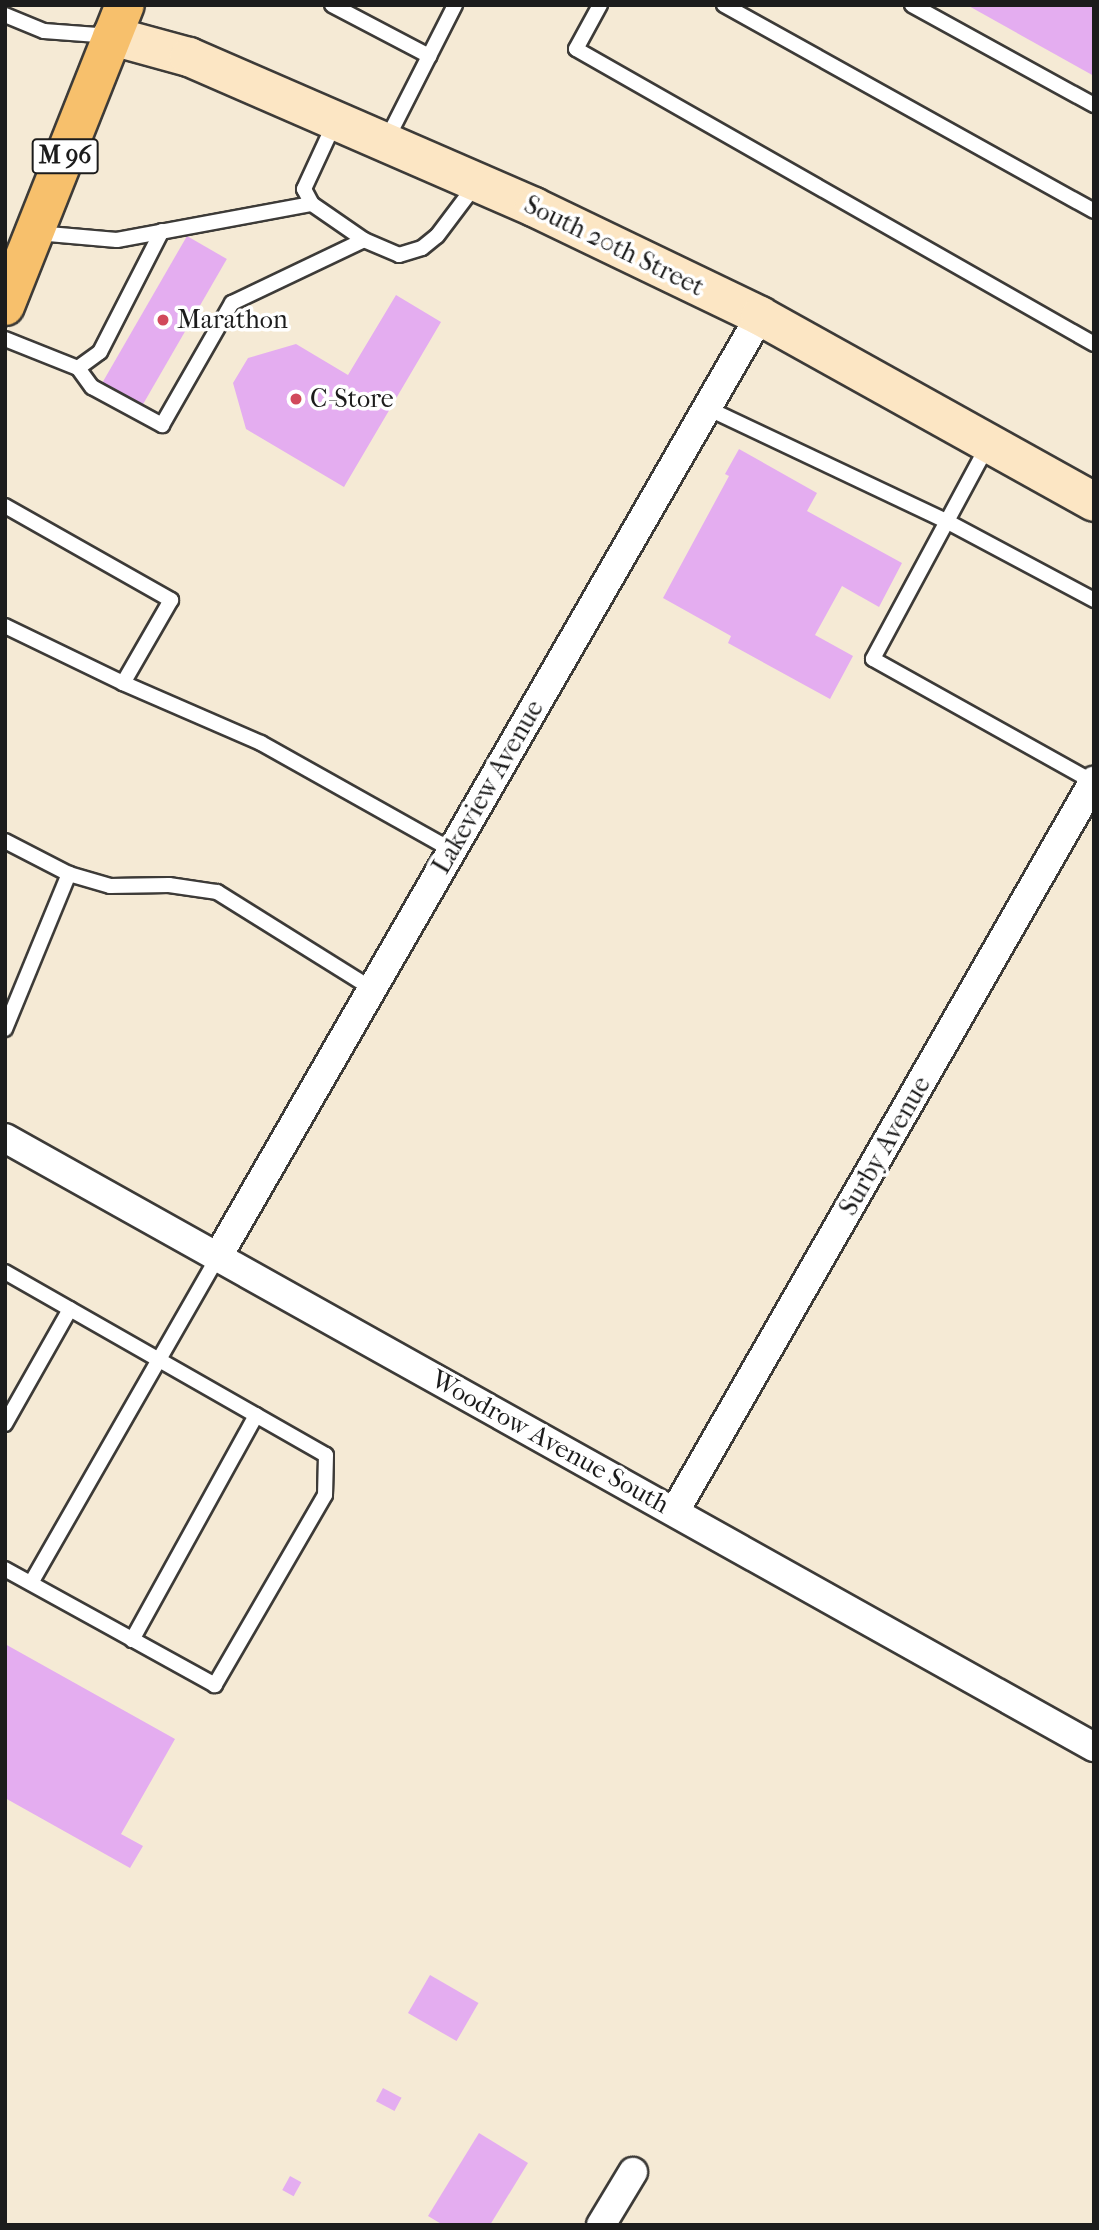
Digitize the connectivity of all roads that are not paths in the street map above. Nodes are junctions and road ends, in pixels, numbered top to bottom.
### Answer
1 (332, 5) edge
2 (455, 5) edge
3 (600, 5) edge
4 (724, 5) edge
5 (912, 5) edge
6 (5, 15) edge
7 (118, 21) edge
8 (429, 56) junction
9 (1094, 105) edge
10 (336, 121) junction
11 (385, 142) junction
12 (478, 182) junction
13 (312, 204) junction
14 (1094, 211) edge
15 (162, 231) junction
16 (34, 233) junction
17 (365, 240) junction
18 (5, 306) edge
19 (760, 316) junction
20 (5, 339) edge
21 (1094, 344) edge
22 (78, 368) junction
23 (707, 408) junction
24 (989, 444) junction
25 (1094, 502) edge
26 (5, 506) edge
27 (948, 522) junction
28 (1094, 600) edge
29 (5, 626) edge
30 (123, 683) junction
31 (1093, 781) edge
32 (5, 841) edge
33 (452, 850) junction
34 (69, 874) junction
35 (372, 989) junction
36 (11, 998) edge
37 (5, 1029) edge
38 (5, 1138) edge
39 (217, 1258) junction
40 (5, 1272) edge
41 (70, 1309) junction
42 (159, 1360) junction
43 (256, 1415) junction
44 (5, 1424) edge
45 (675, 1511) junction
46 (5, 1569) edge
47 (32, 1583) junction
48 (132, 1640) junction
49 (1094, 1747) edge
50 (633, 2172) dead end
51 (601, 2225) edge

1 - 8 lane
2 - 8 lane
3 - 21 lane
4 - 14 lane
5 - 9 lane
6 - 7 lane
7 - 10 main road, South 20th Street
7 - 16 main road, M 96
8 - 11 lane
10 - 11 main road, South 20th Street
10 - 13 lane
11 - 12 main road, South 20th Street
12 - 17 lane
12 - 19 main road, South 20th Street
13 - 15 lane
13 - 17 lane
15 - 16 lane
15 - 22 lane
16 - 18 main road, M 96
17 - 22 lane
19 - 23 street, Lakeview Avenue
19 - 24 main road, South 20th Street
20 - 22 lane
23 - 27 lane
23 - 33 street, Lakeview Avenue
24 - 25 main road, South 20th Street
24 - 27 lane
26 - 30 lane
27 - 28 lane
27 - 31 lane
29 - 30 lane
30 - 33 lane
31 - 45 street, Surby Avenue
32 - 34 lane
33 - 35 street, Lakeview Avenue
34 - 35 lane
34 - 36 lane
35 - 39 street, Lakeview Avenue
36 - 37 lane
38 - 39 street, Woodrow Avenue South
39 - 42 lane
39 - 45 street, Woodrow Avenue South
40 - 41 lane
41 - 42 lane
41 - 44 lane
42 - 43 lane
42 - 47 lane
43 - 48 lane
43 - 48 lane
45 - 49 street, Woodrow Avenue South
46 - 47 lane
47 - 48 lane
50 - 51 street

